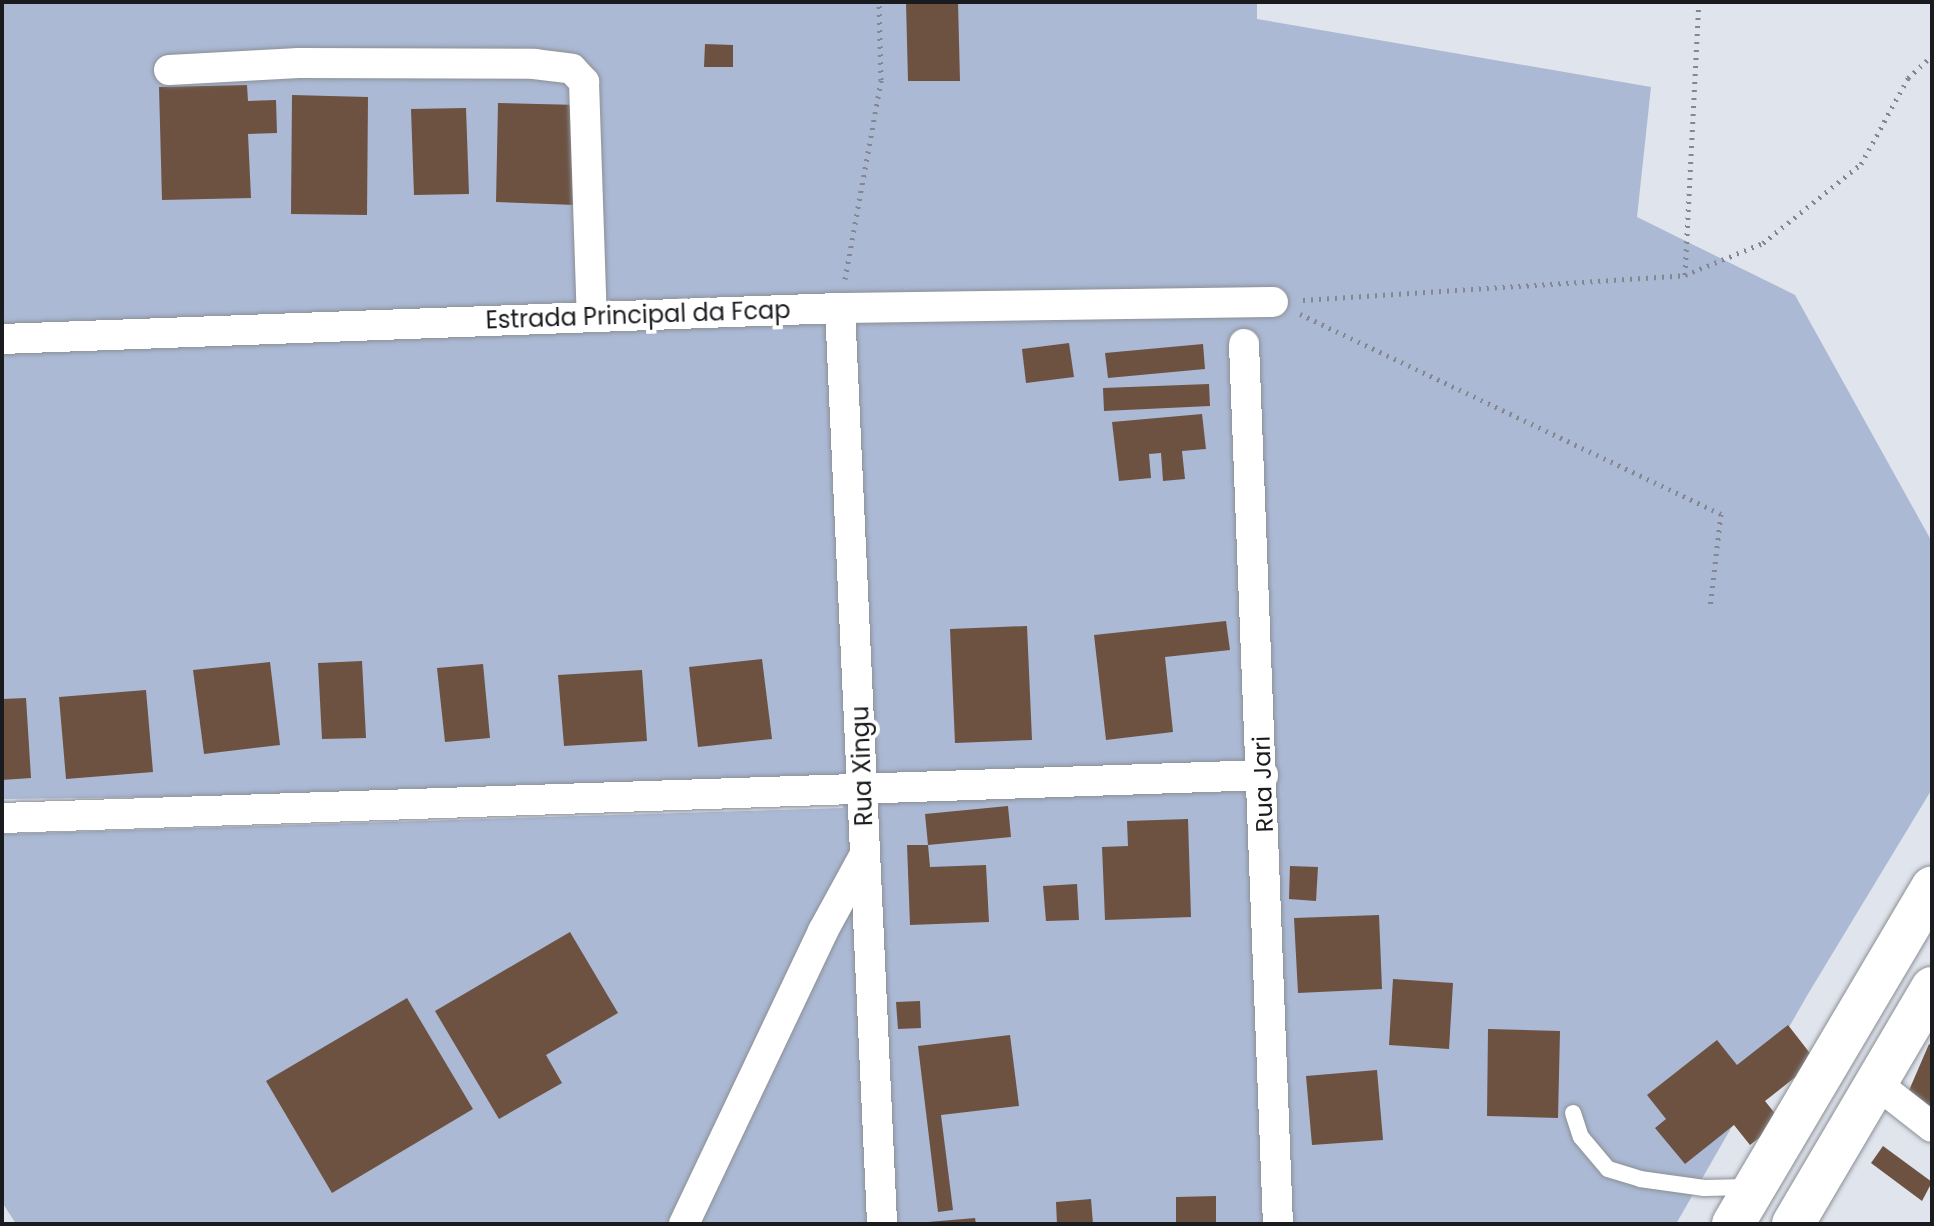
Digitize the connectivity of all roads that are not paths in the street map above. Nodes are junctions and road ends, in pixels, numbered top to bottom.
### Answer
1 (169, 70) dead end
2 (1273, 302) road end
3 (840, 308) junction
4 (592, 317) junction
5 (2, 339) edge
6 (1244, 344) dead end
7 (1263, 775) junction
8 (863, 787) junction
9 (2, 818) edge
10 (865, 854) junction
11 (1932, 888) edge
12 (1932, 988) edge
13 (1877, 1084) junction
14 (1573, 1113) dead end
15 (1932, 1127) edge
16 (1754, 1187) junction
17 (684, 1224) edge
18 (882, 1224) edge
19 (1278, 1224) edge
20 (1733, 1224) edge
21 (1793, 1224) edge

1 - 4 street
2 - 3 street, Estrada Principal da Fcap
3 - 4 street, Estrada Principal da Fcap
3 - 8 street, Rua Xingu
4 - 5 street, Estrada Principal da Fcap
6 - 7 street, Rua Jari
7 - 8 street
7 - 19 street, Rua Jari
8 - 9 street
8 - 10 street, Rua Xingu
10 - 17 street
10 - 18 street, Rua Xingu
11 - 16 main road
12 - 13 main road
13 - 15 street
13 - 21 main road
14 - 16 lane
16 - 20 main road

